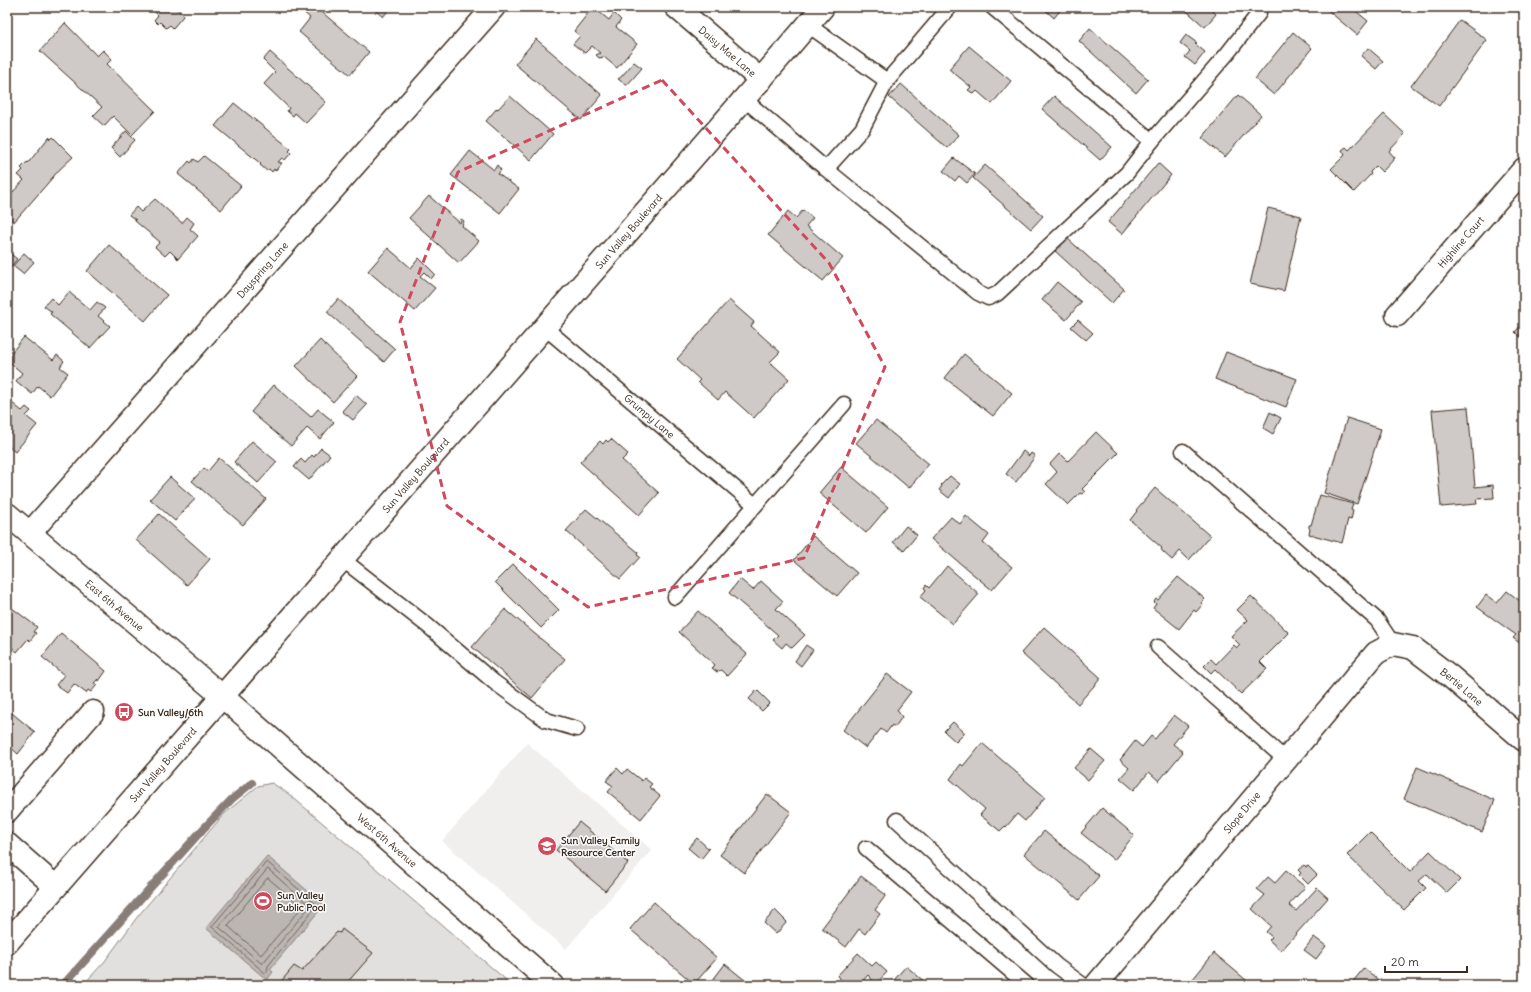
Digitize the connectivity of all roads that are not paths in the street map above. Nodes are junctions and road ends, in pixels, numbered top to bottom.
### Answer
1 (494, 7) edge
2 (676, 7) edge
3 (823, 7) edge
4 (950, 7) edge
5 (992, 7) edge
6 (1258, 7) edge
7 (808, 25) junction
8 (761, 80) junction
9 (887, 81) junction
10 (744, 100) junction
11 (1152, 140) junction
12 (826, 169) junction
13 (1524, 169) edge
14 (1397, 315) dead end
15 (544, 327) junction
16 (844, 404) dead end
17 (1183, 451) dead end
18 (754, 505) junction
19 (7, 514) edge
20 (30, 533) junction
21 (342, 559) junction
22 (675, 597) dead end
23 (1392, 644) junction
24 (1158, 647) dead end
25 (222, 696) junction
26 (93, 712) dead end
27 (577, 729) dead end
28 (1524, 740) edge
29 (1286, 760) junction
30 (7, 811) edge
31 (897, 820) dead end
32 (7, 844) edge
33 (866, 848) dead end
34 (56, 887) junction
35 (7, 943) edge
36 (553, 985) edge
37 (1026, 985) edge
38 (1083, 985) edge
39 (1096, 985) edge

1 - 20 street, Dayspring Lane
2 - 8 street, Daisy Mae Lane
3 - 7 street, Sun Valley Boulevard
4 - 9 lane
5 - 11 lane
6 - 11 lane
7 - 8 street, Sun Valley Boulevard
7 - 9 lane
8 - 10 street, Sun Valley Boulevard
9 - 12 lane
10 - 12 lane
10 - 15 street, Sun Valley Boulevard
11 - 12 lane
13 - 14 street, Highline Court
15 - 18 lane, Grumpy Lane
15 - 21 street, Sun Valley Boulevard
16 - 18 lane
17 - 23 lane
18 - 22 lane
19 - 20 street, East 6th Avenue
20 - 25 street, East 6th Avenue
21 - 25 street, Sun Valley Boulevard
21 - 27 lane
23 - 28 street, Bertie Lane
23 - 29 street, Slope Drive
24 - 29 lane
25 - 34 street, Sun Valley Boulevard
25 - 36 street, West 6th Avenue
26 - 30 street
29 - 39 street, Slope Drive
31 - 38 lane
32 - 34 street
33 - 37 lane
34 - 35 street, Sun Valley Boulevard

